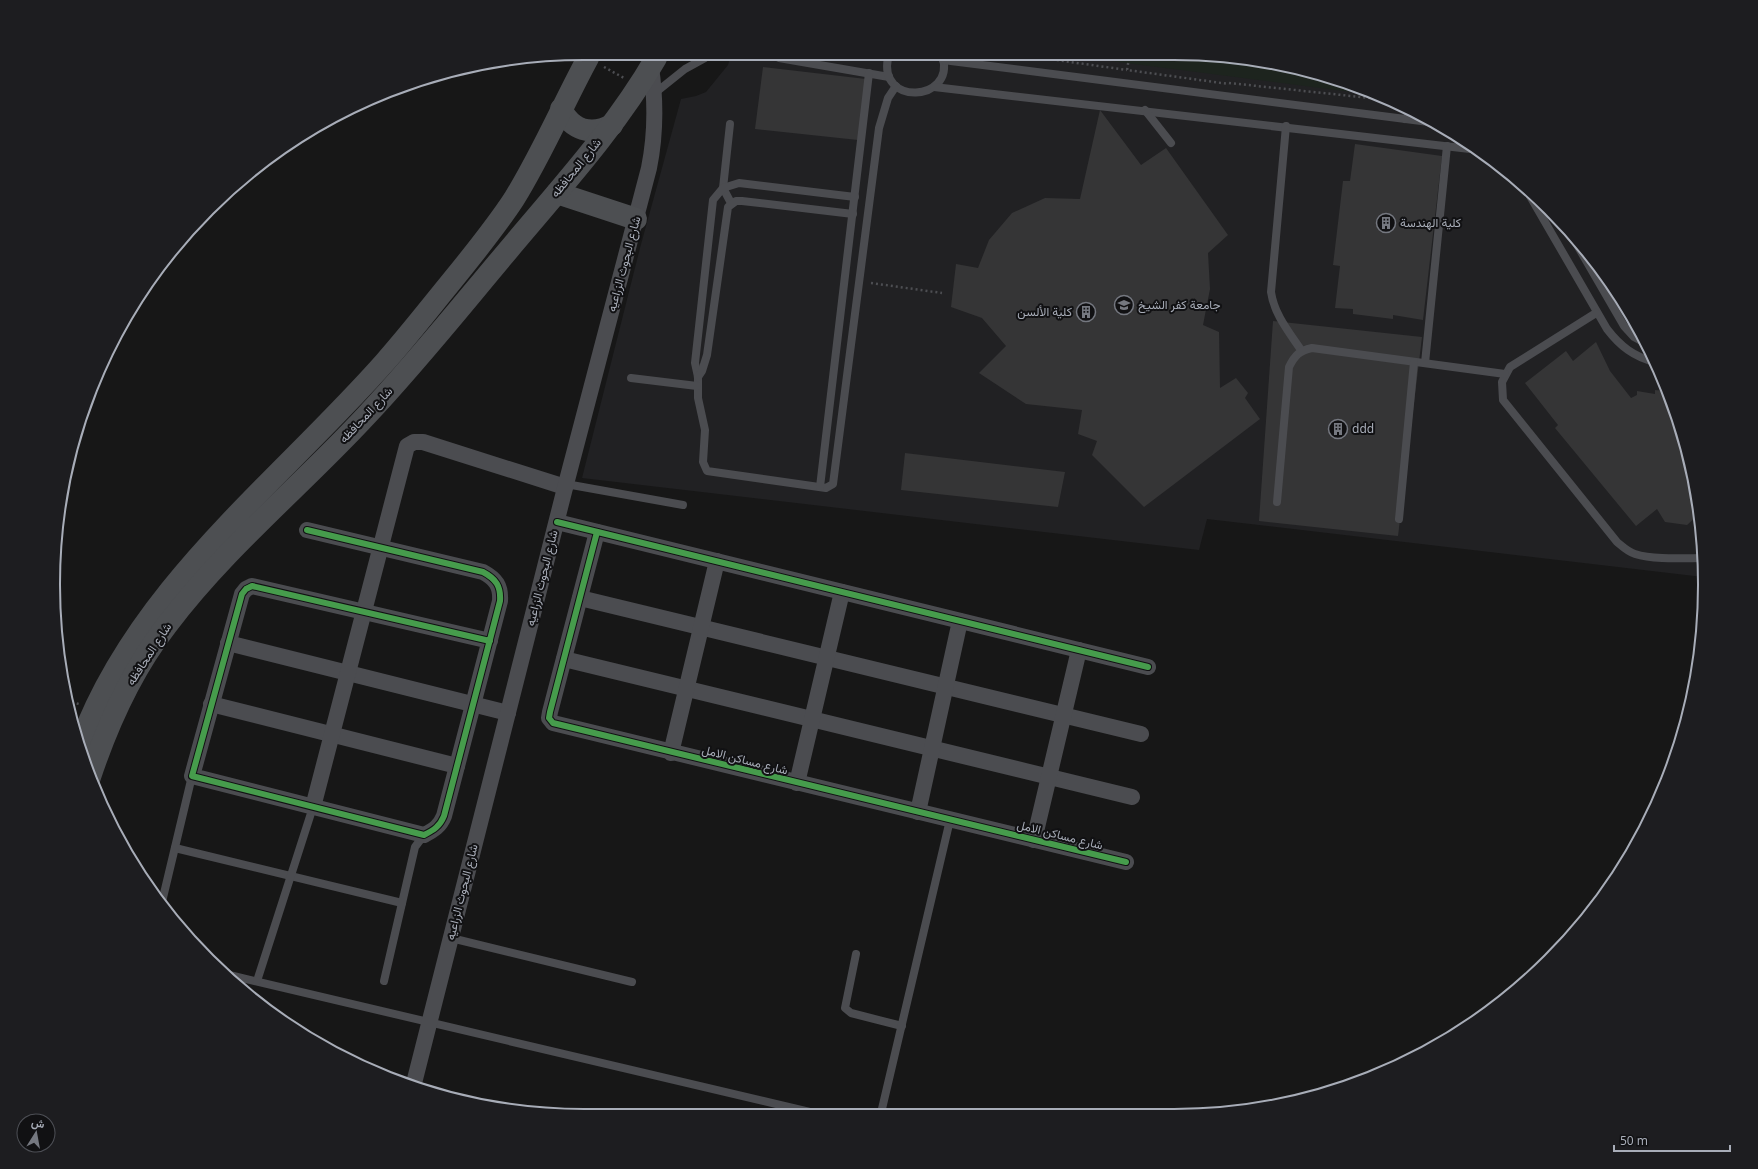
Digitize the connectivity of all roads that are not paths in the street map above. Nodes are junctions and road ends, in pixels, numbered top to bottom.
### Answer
1 (587, 60) edge
2 (702, 60) edge
3 (792, 60) edge
4 (888, 60) edge
5 (943, 60) edge
6 (951, 60) edge
7 (654, 62) edge
8 (869, 73) junction
9 (889, 77) junction
10 (896, 86) junction
11 (934, 87) junction
12 (646, 90) junction
13 (561, 109) junction
14 (1145, 110) junction
15 (1408, 116) edge
16 (1405, 119) junction
17 (1418, 121) edge
18 (730, 124) dead end
19 (612, 125) junction
20 (1286, 126) junction
21 (1171, 143) dead end
22 (1448, 146) junction
23 (1466, 148) edge
24 (723, 188) junction
25 (557, 192) junction
26 (854, 197) junction
27 (732, 203) junction
28 (1535, 206) edge
29 (853, 214) junction
30 (636, 219) junction
31 (1586, 260) edge
32 (1596, 313) junction
33 (1636, 338) edge
34 (1302, 350) junction
35 (1647, 360) edge
36 (1414, 362) junction
37 (1426, 363) junction
38 (1505, 374) junction
39 (698, 377) junction
40 (631, 378) dead end
41 (697, 386) junction
42 (566, 486) junction
43 (820, 487) junction
44 (1277, 502) dead end
45 (683, 505) dead end
46 (1399, 519) dead end
47 (557, 522) junction
48 (307, 530) dead end
49 (597, 532) junction
50 (380, 547) junction
51 (1697, 558) edge
52 (716, 561) junction
53 (842, 592) junction
54 (580, 598) junction
55 (364, 612) junction
56 (960, 621) junction
57 (701, 627) junction
58 (490, 641) junction
59 (228, 643) junction
60 (1079, 650) junction
61 (827, 658) junction
62 (564, 659) junction
63 (1148, 667) dead end
64 (348, 673) junction
65 (945, 686) junction
66 (686, 689) junction
67 (211, 704) junction
68 (473, 705) junction
69 (508, 714) junction
70 (1064, 715) junction
71 (812, 719) junction
72 (1141, 734) dead end
73 (332, 735) junction
74 (83, 737) edge
75 (932, 748) junction
76 (671, 753) junction
77 (457, 766) junction
78 (94, 768) edge
79 (192, 776) junction
80 (1049, 777) junction
81 (797, 783) junction
82 (1132, 797) dead end
83 (313, 806) junction
84 (918, 812) junction
85 (950, 820) junction
86 (424, 835) junction
87 (1034, 840) junction
88 (175, 848) junction
89 (1126, 862) dead end
90 (291, 876) junction
91 (163, 897) edge
92 (402, 903) junction
93 (451, 938) junction
94 (856, 954) dead end
95 (237, 977) edge
96 (257, 981) junction
97 (384, 981) dead end
98 (632, 982) dead end
99 (430, 1021) junction
100 (902, 1026) junction
101 (415, 1081) edge
102 (797, 1109) edge
103 (882, 1109) edge

1 - 13 main road, شارع المحافظه
2 - 12 lane
3 - 8 lane
4 - 9 lane
5 - 11 lane
6 - 16 lane
7 - 12 main road, شارع المحافظه
8 - 9 lane
8 - 26 lane
9 - 10 lane
10 - 11 lane
10 - 43 lane
11 - 14 lane
12 - 19 main road, شارع المحافظه
12 - 30 street, شارع البحوث الزراعيه
13 - 19 main road
13 - 74 main road, شارع المحافظه
14 - 20 lane
14 - 21 lane
15 - 16 lane
16 - 17 lane
18 - 24 lane
19 - 25 main road, شارع المحافظه
20 - 22 lane
20 - 34 lane
22 - 23 lane
22 - 37 lane
24 - 26 lane
24 - 27 lane
24 - 39 lane
25 - 30 main road
25 - 78 main road, شارع المحافظه
26 - 29 lane
27 - 29 lane
27 - 39 lane
28 - 32 lane
29 - 43 lane
30 - 42 street, شارع البحوث الزراعيه
31 - 33 lane
32 - 35 lane
32 - 38 lane
34 - 36 lane
34 - 44 lane
36 - 37 lane
36 - 46 lane
37 - 38 lane
38 - 51 lane
39 - 41 lane
40 - 41 lane
41 - 43 lane
42 - 45 lane
42 - 47 street, شارع البحوث الزراعيه
42 - 50 street
47 - 49 street
47 - 69 street, شارع البحوث الزراعيه
48 - 50 street
49 - 52 street
49 - 54 street, شارع مساكن الامل
50 - 55 street
50 - 58 street
52 - 53 street
52 - 57 street
53 - 56 street
53 - 61 street
54 - 57 street
54 - 62 street, شارع مساكن الامل
55 - 58 street
55 - 59 street
55 - 64 street
56 - 60 street
56 - 65 street
57 - 61 street
57 - 66 street
58 - 68 street
59 - 64 street
59 - 67 street
60 - 63 street
60 - 70 street
61 - 65 street
61 - 71 street
62 - 66 street
62 - 76 street, شارع مساكن الامل
64 - 68 street
64 - 73 street
65 - 70 street
65 - 75 street
66 - 71 street
66 - 76 street
67 - 73 street
67 - 79 street
68 - 69 street
68 - 77 street
69 - 93 street, شارع البحوث الزراعيه
70 - 72 street
70 - 80 street
71 - 75 street
71 - 81 street
73 - 77 street
73 - 83 street
75 - 80 street
75 - 84 street
76 - 81 street, شارع مساكن الامل
77 - 86 street
79 - 83 street
79 - 88 lane
80 - 82 street
80 - 87 street
81 - 84 street, شارع مساكن الامل
83 - 86 street
83 - 90 lane
84 - 85 street, شارع مساكن الامل
85 - 87 street, شارع مساكن الامل
85 - 100 lane
86 - 92 lane
87 - 89 street, شارع مساكن الامل
88 - 90 lane
88 - 91 lane
90 - 92 lane
90 - 96 lane
92 - 97 lane
93 - 98 lane
93 - 99 street, شارع البحوث الزراعيه
94 - 100 lane
95 - 96 lane
96 - 99 lane
99 - 101 street, شارع البحوث الزراعيه
99 - 102 lane
100 - 103 lane

